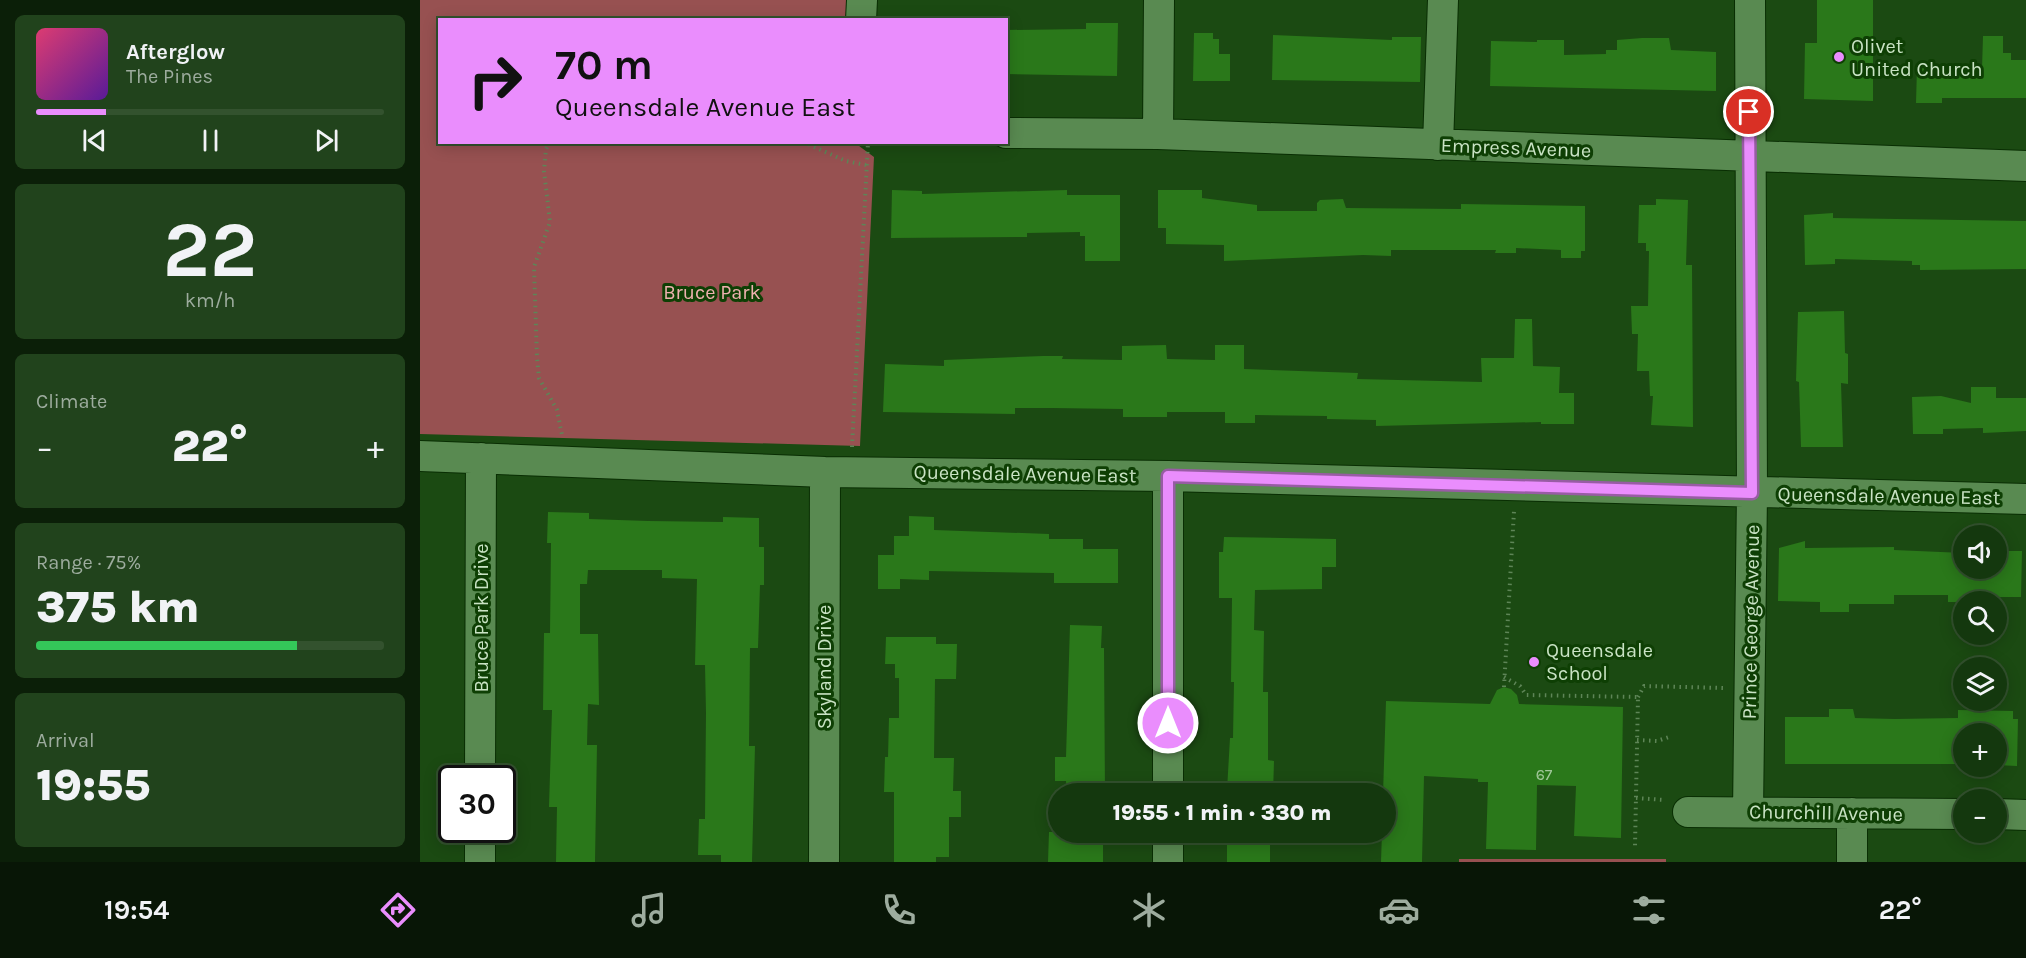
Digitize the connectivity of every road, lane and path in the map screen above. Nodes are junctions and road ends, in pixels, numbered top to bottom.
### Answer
1 (862, 0) edge
2 (1159, 0) edge
3 (1443, 0) edge
4 (1750, 0) edge
5 (861, 18) edge
6 (1008, 133) edge
7 (1158, 134) junction
8 (549, 144) edge
9 (808, 144) edge
10 (868, 144) edge
11 (1438, 145) junction
12 (1749, 157) junction
13 (866, 165) junction
14 (2026, 166) edge
15 (563, 441) dead end
16 (420, 456) edge
17 (481, 458) junction
18 (825, 472) junction
19 (1168, 476) junction
20 (1752, 493) junction
21 (2026, 499) edge
22 (1514, 507) dead end
23 (1504, 677) junction
24 (1504, 687) dead end
25 (1732, 688) dead end
26 (1638, 697) junction
27 (1669, 737) dead end
28 (1637, 740) junction
29 (480, 765) edge
30 (1168, 783) edge
31 (1636, 798) junction
32 (1682, 806) joint
33 (1748, 812) junction
34 (1852, 813) junction
35 (1953, 814) edge
36 (2007, 814) edge
37 (2026, 815) edge
38 (480, 843) edge
39 (1168, 843) edge
40 (1635, 846) dead end
41 (480, 862) edge
42 (824, 862) edge
43 (1168, 862) edge
44 (1852, 862) edge

1 - 5 street
2 - 7 street
3 - 11 street
4 - 12 street, Prince George Avenue
6 - 7 street, Empress Avenue
7 - 11 street, Empress Avenue
8 - 15 path
9 - 13 path
10 - 13 path
11 - 12 street, Empress Avenue
12 - 14 street, Empress Avenue
12 - 20 street, Prince George Avenue
13 - 18 path
16 - 17 street, Queensdale Avenue East
17 - 18 street, Queensdale Avenue East
17 - 29 street, Bruce Park Drive
18 - 19 street, Queensdale Avenue East
18 - 42 street, Skyland Drive
19 - 20 street, Queensdale Avenue East
19 - 30 street
20 - 21 street, Queensdale Avenue East
20 - 33 street, Prince George Avenue
22 - 23 path
23 - 24 path
23 - 26 path
25 - 26 path
26 - 28 path
27 - 28 path
28 - 31 path
31 - 32 path
31 - 40 path
32 - 33 street, Churchill Avenue
33 - 34 street, Churchill Avenue
34 - 35 street, Churchill Avenue
34 - 44 street
36 - 37 street
38 - 41 street
39 - 43 street

